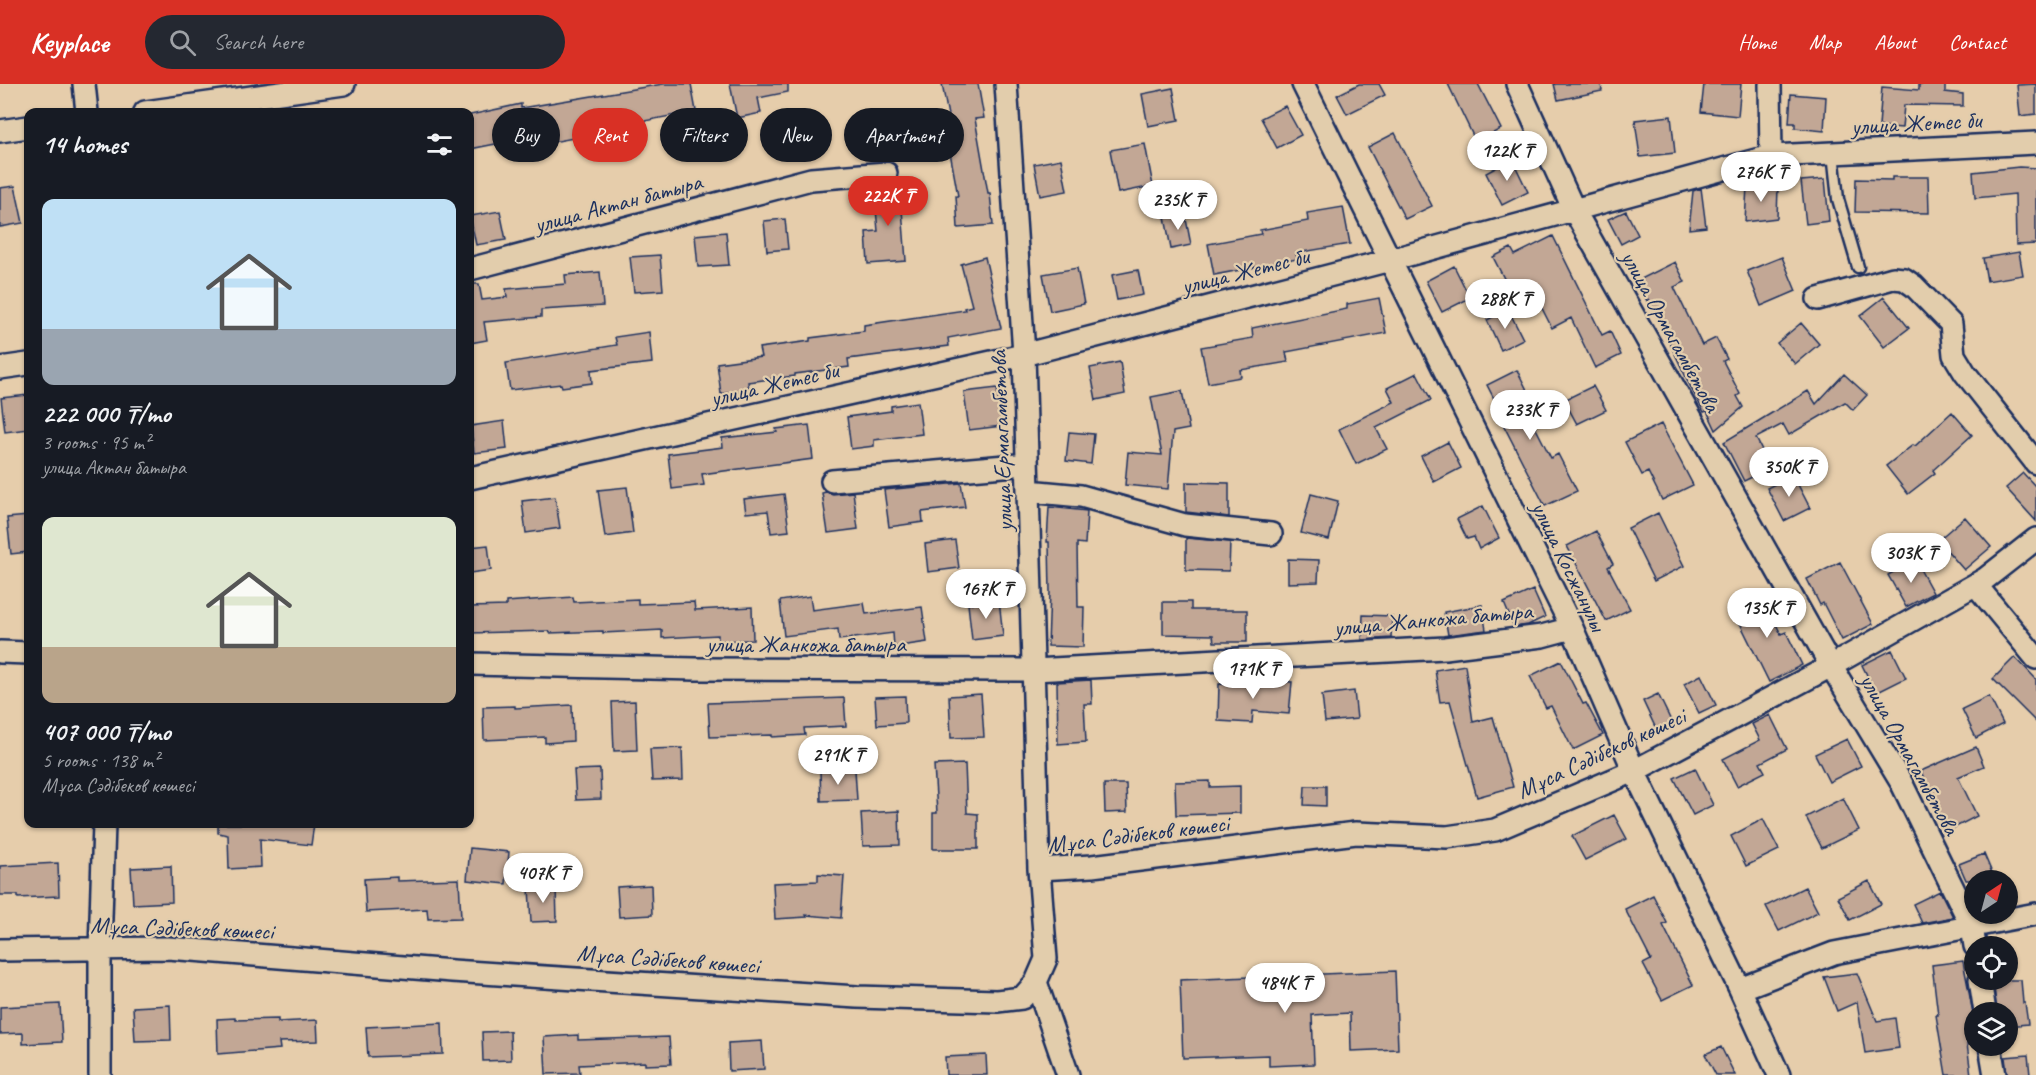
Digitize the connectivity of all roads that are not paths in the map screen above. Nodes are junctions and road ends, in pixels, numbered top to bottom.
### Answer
1 (84, 84) edge
2 (344, 84) edge
3 (1006, 84) edge
4 (1303, 84) edge
5 (1517, 84) edge
6 (1770, 84) edge
7 (87, 108) edge
8 (173, 108) edge
9 (24, 128) edge
10 (0, 131) edge
11 (2036, 143) edge
12 (1833, 153) junction
13 (1771, 156) junction
14 (886, 173) dead end
15 (1574, 210) junction
16 (1390, 260) junction
17 (1858, 267) dead end
18 (474, 268) edge
19 (1818, 299) dead end
20 (1024, 354) junction
21 (24, 365) edge
22 (0, 368) edge
23 (2036, 463) edge
24 (1027, 464) junction
25 (474, 477) edge
26 (832, 481) dead end
27 (1028, 491) junction
28 (1271, 534) dead end
29 (2036, 539) edge
30 (1976, 585) junction
31 (1572, 628) junction
32 (0, 652) edge
33 (24, 653) edge
34 (2036, 658) edge
35 (474, 664) edge
36 (1831, 666) junction
37 (1034, 670) junction
38 (1634, 771) junction
39 (104, 828) edge
40 (1039, 869) junction
41 (2036, 914) edge
42 (1974, 936) edge
43 (1977, 936) edge
44 (1964, 938) edge
45 (100, 949) junction
46 (0, 950) edge
47 (1036, 982) junction
48 (1740, 989) junction
49 (1992, 1056) edge
50 (100, 1075) edge
51 (1068, 1075) edge
52 (1779, 1075) edge
53 (1995, 1075) edge

1 - 7 street
2 - 8 street
3 - 20 street, улица Ермагамбетова
4 - 16 street, улица Косжанулы
5 - 15 street, улица Ормагамбетова
6 - 13 street
9 - 10 street
11 - 12 street, улица Жетес би
12 - 13 street, улица Жетес би
12 - 17 lane
13 - 15 street, улица Жетес би
14 - 18 street, улица Актан батыра
15 - 16 street, улица Жетес би
15 - 36 street, улица Ормагамбетова
16 - 20 street, улица Жетес би
16 - 31 street, улица Косжанулы
19 - 23 street
20 - 24 street, улица Ермагамбетова
20 - 25 street, улица Жетес би
21 - 22 street
24 - 26 street
24 - 27 street, улица Ермагамбетова
27 - 28 street
27 - 37 street, улица Ермагамбетова
29 - 30 street, Мұса Сәдібеков көшесі
30 - 34 street
30 - 36 street, Мұса Сәдібеков көшесі
31 - 37 street, улица Жанкожа батыра
31 - 38 street, улица Косжанулы
32 - 33 street
35 - 37 street, улица Жанкожа батыра
36 - 38 street, Мұса Сәдібеков көшесі
36 - 42 street, улица Ормагамбетова
37 - 40 street, улица Ермагамбетова
38 - 40 street, Мұса Сәдібеков көшесі
38 - 48 street, улица Косжанулы
39 - 45 street
40 - 47 street, Мұса Сәдібеков көшесі
41 - 43 street
44 - 48 street
45 - 46 street, Мұса Сәдібеков көшесі
45 - 47 street, Мұса Сәдібеков көшесі
45 - 50 street
47 - 51 street
48 - 52 street, улица Косжанулы
49 - 53 street

